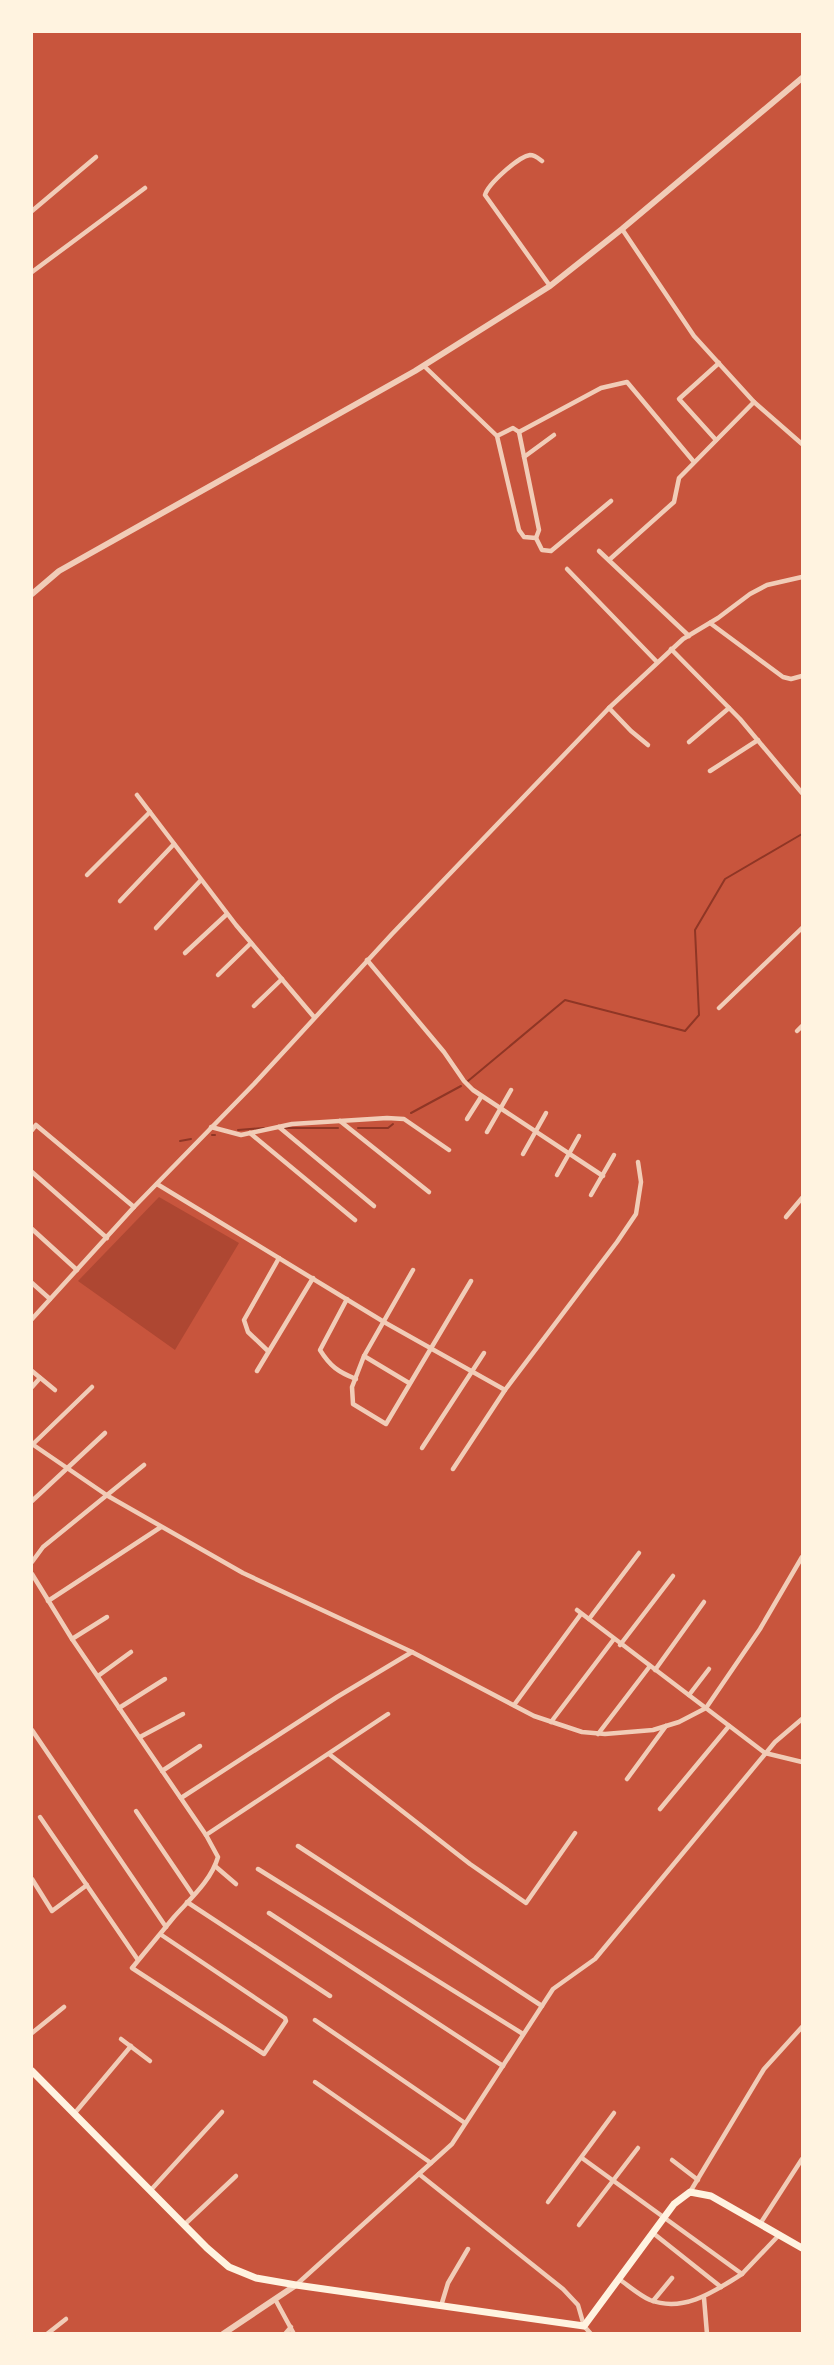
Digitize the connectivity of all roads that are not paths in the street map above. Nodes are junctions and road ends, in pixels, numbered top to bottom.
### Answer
1 (802, 78) edge
2 (96, 158) dead end
3 (542, 161) dead end
4 (145, 188) dead end
5 (32, 211) edge
6 (622, 229) junction
7 (32, 272) edge
8 (550, 286) junction
9 (719, 363) junction
10 (424, 366) junction
11 (754, 402) junction
12 (519, 432) junction
13 (554, 435) dead end
14 (497, 436) junction
15 (716, 440) junction
16 (802, 444) edge
17 (524, 457) junction
18 (694, 462) junction
19 (611, 501) dead end
20 (536, 538) junction
21 (599, 550) dead end
22 (609, 560) junction
23 (567, 569) dead end
24 (802, 577) edge
25 (32, 594) edge
26 (710, 623) junction
27 (689, 636) junction
28 (671, 649) junction
29 (657, 662) junction
30 (802, 676) edge
31 (609, 708) junction
32 (729, 708) junction
33 (758, 740) junction
34 (689, 742) dead end
35 (648, 744) dead end
36 (710, 771) dead end
37 (802, 793) edge
38 (137, 795) dead end
39 (150, 812) junction
40 (174, 844) junction
41 (87, 875) dead end
42 (201, 880) junction
43 (120, 901) dead end
44 (227, 914) junction
45 (156, 928) dead end
46 (802, 928) edge
47 (251, 943) junction
48 (185, 953) dead end
49 (367, 960) junction
50 (218, 975) dead end
51 (282, 979) junction
52 (254, 1006) dead end
53 (719, 1008) dead end
54 (314, 1017) junction
55 (802, 1026) edge
56 (797, 1031) dead end
57 (511, 1090) dead end
58 (481, 1097) junction
59 (501, 1110) junction
60 (546, 1113) dead end
61 (467, 1119) dead end
62 (339, 1120) junction
63 (211, 1127) junction
64 (279, 1127) junction
65 (32, 1130) edge
66 (251, 1132) junction
67 (487, 1132) dead end
68 (536, 1133) junction
69 (579, 1136) dead end
70 (449, 1150) dead end
71 (523, 1154) dead end
72 (569, 1155) junction
73 (614, 1155) dead end
74 (638, 1162) dead end
75 (32, 1172) edge
76 (557, 1175) dead end
77 (603, 1176) junction
78 (157, 1184) junction
79 (429, 1192) dead end
80 (591, 1195) dead end
81 (802, 1198) edge
82 (374, 1206) dead end
83 (134, 1208) junction
84 (786, 1217) dead end
85 (355, 1220) dead end
86 (32, 1229) edge
87 (107, 1238) junction
88 (279, 1258) junction
89 (77, 1270) junction
90 (413, 1270) dead end
91 (313, 1278) junction
92 (471, 1281) dead end
93 (32, 1283) edge
94 (50, 1299) junction
95 (347, 1299) junction
96 (32, 1319) edge
97 (384, 1322) junction
98 (432, 1346) junction
99 (268, 1351) junction
100 (483, 1353) dead end
101 (364, 1356) junction
102 (473, 1370) junction
103 (32, 1371) edge
104 (257, 1371) dead end
105 (40, 1378) junction
106 (356, 1379) junction
107 (409, 1383) junction
108 (32, 1387) edge
109 (92, 1387) dead end
110 (55, 1390) dead end
111 (506, 1390) junction
112 (105, 1433) dead end
113 (32, 1445) edge
114 (422, 1448) dead end
115 (144, 1465) dead end
116 (66, 1469) junction
117 (453, 1469) dead end
118 (108, 1496) junction
119 (32, 1501) edge
120 (161, 1527) junction
121 (639, 1553) dead end
122 (802, 1557) edge
123 (32, 1562) edge
124 (32, 1574) edge
125 (673, 1576) dead end
126 (48, 1601) junction
127 (704, 1602) dead end
128 (108, 1617) dead end
129 (589, 1619) junction
130 (614, 1638) junction
131 (72, 1639) junction
132 (620, 1645) junction
133 (131, 1652) dead end
134 (412, 1652) junction
135 (650, 1666) junction
136 (709, 1669) dead end
137 (655, 1670) junction
138 (98, 1676) junction
139 (165, 1679) dead end
140 (689, 1695) junction
141 (514, 1705) junction
142 (119, 1708) junction
143 (706, 1708) junction
144 (183, 1714) dead end
145 (388, 1714) dead end
146 (802, 1719) edge
147 (551, 1722) junction
148 (666, 1726) junction
149 (729, 1726) junction
150 (32, 1730) edge
151 (598, 1734) junction
152 (140, 1737) junction
153 (200, 1746) dead end
154 (765, 1753) junction
155 (329, 1754) junction
156 (802, 1762) edge
157 (162, 1771) junction
158 (627, 1779) dead end
159 (181, 1798) junction
160 (660, 1809) dead end
161 (136, 1811) dead end
162 (40, 1817) dead end
163 (575, 1833) dead end
164 (206, 1835) junction
165 (298, 1846) dead end
166 (215, 1866) junction
167 (258, 1869) dead end
168 (32, 1880) edge
169 (236, 1884) dead end
170 (87, 1885) junction
171 (193, 1895) junction
172 (187, 1902) junction
173 (269, 1913) dead end
174 (166, 1927) junction
175 (160, 1934) junction
176 (138, 1960) junction
177 (330, 1996) dead end
178 (542, 2006) junction
179 (64, 2007) dead end
180 (315, 2020) dead end
181 (802, 2027) edge
182 (32, 2033) edge
183 (523, 2034) junction
184 (121, 2039) dead end
185 (131, 2046) junction
186 (150, 2061) dead end
187 (503, 2066) junction
188 (32, 2071) edge
189 (315, 2082) dead end
190 (222, 2112) dead end
191 (614, 2113) dead end
192 (74, 2114) junction
193 (465, 2123) junction
194 (638, 2148) dead end
195 (582, 2158) junction
196 (802, 2159) edge
197 (672, 2160) dead end
198 (431, 2163) junction
199 (419, 2174) junction
200 (236, 2176) dead end
201 (698, 2180) junction
202 (613, 2182) junction
203 (150, 2191) junction
204 (690, 2192) junction
205 (548, 2202) dead end
206 (664, 2219) junction
207 (760, 2224) junction
208 (184, 2225) junction
209 (579, 2225) dead end
210 (653, 2233) junction
211 (779, 2235) junction
212 (802, 2248) edge
213 (468, 2249) dead end
214 (742, 2274) junction
215 (672, 2278) dead end
216 (619, 2279) junction
217 (296, 2285) junction
218 (721, 2288) junction
219 (704, 2298) junction
220 (275, 2299) junction
221 (653, 2301) junction
222 (441, 2306) junction
223 (66, 2319) dead end
224 (584, 2326) junction
225 (291, 2327) junction
226 (590, 2333) edge
227 (46, 2334) edge
228 (223, 2334) edge
229 (285, 2334) edge
230 (294, 2334) edge
231 (708, 2334) edge

1 - 6 street
2 - 5 street
3 - 8 street
4 - 7 street
6 - 8 street
6 - 9 street
8 - 10 street
9 - 11 street
9 - 15 street
10 - 14 street
10 - 25 street
11 - 15 street
11 - 16 street
12 - 14 street
12 - 17 street
12 - 18 street
13 - 17 street
14 - 20 street
15 - 18 street
17 - 20 street
18 - 22 street
19 - 20 street
21 - 22 street
22 - 27 street
23 - 29 street
24 - 26 street
26 - 27 street
26 - 30 street
27 - 28 street
28 - 29 street
28 - 32 street
29 - 31 street
31 - 35 street
31 - 49 street
32 - 33 street
32 - 34 street
33 - 36 street
33 - 37 street
38 - 39 street
39 - 40 street
39 - 41 street
40 - 42 street
40 - 43 street
42 - 44 street
42 - 45 street
44 - 47 street
44 - 48 street
46 - 53 street
47 - 50 street
47 - 51 street
49 - 54 street
49 - 58 street
51 - 52 street
51 - 54 street
54 - 63 street
55 - 56 street
57 - 59 street
58 - 59 street
58 - 61 street
59 - 67 street
59 - 68 street
60 - 68 street
62 - 64 street
62 - 70 street
62 - 79 street
63 - 66 street
63 - 78 street
64 - 66 street
64 - 82 street
65 - 83 street
66 - 85 street
68 - 71 street
68 - 72 street
69 - 72 street
72 - 76 street
72 - 77 street
73 - 77 street
74 - 111 street
75 - 87 street
77 - 80 street
78 - 83 street
78 - 88 street
81 - 84 street
83 - 87 street
86 - 89 street
87 - 89 street
88 - 91 street
88 - 99 street
89 - 94 street
90 - 97 street
91 - 95 street
91 - 99 street
92 - 98 street
93 - 94 street
94 - 96 street
95 - 97 street
95 - 106 street
97 - 98 street
97 - 101 street
98 - 102 street
98 - 107 street
99 - 104 street
100 - 102 street
101 - 106 street
101 - 107 street
102 - 111 street
102 - 114 street
103 - 105 street
105 - 108 street
105 - 110 street
106 - 107 street
109 - 113 street
111 - 117 street
112 - 116 street
113 - 116 street
115 - 118 street
116 - 118 street
116 - 119 street
118 - 120 street
118 - 123 street
120 - 126 street
120 - 134 street
121 - 129 street
122 - 143 street
124 - 126 street
125 - 132 street
126 - 131 street
127 - 137 street
128 - 131 street
129 - 130 street
129 - 141 street
130 - 132 street
130 - 147 street
131 - 138 street
132 - 135 street
133 - 138 street
134 - 141 street
134 - 159 street
135 - 137 street
135 - 151 street
136 - 140 street
137 - 140 street
138 - 142 street
139 - 142 street
140 - 143 street
141 - 147 street
142 - 152 street
143 - 148 street
143 - 149 street
144 - 152 street
145 - 155 street
146 - 154 street
147 - 151 street
148 - 151 street
148 - 158 street
149 - 154 street
149 - 160 street
150 - 174 street
152 - 157 street
153 - 157 street
154 - 156 street
154 - 178 street
155 - 163 street
155 - 164 street
157 - 159 street
159 - 164 street
161 - 171 street
162 - 170 street
164 - 166 street
165 - 178 street
166 - 169 street
166 - 171 street
167 - 183 street
168 - 170 street
170 - 176 street
171 - 172 street
172 - 174 street
172 - 177 street
173 - 187 street
174 - 175 street
175 - 176 street
175 - 176 street
178 - 183 street
179 - 182 street
180 - 193 street
181 - 201 street
183 - 187 street
184 - 185 street
185 - 186 street
185 - 192 street
187 - 193 street
188 - 192 main road
189 - 198 street
190 - 203 street
191 - 195 street
192 - 203 main road
193 - 198 street
194 - 202 street
195 - 202 street
195 - 205 street
196 - 207 street
197 - 201 street
198 - 199 street
199 - 217 street
199 - 224 street
200 - 208 street
201 - 204 street
202 - 206 street
202 - 209 street
203 - 208 main road
204 - 206 main road
204 - 207 main road
206 - 210 main road
206 - 214 street
207 - 211 main road
208 - 217 main road
210 - 216 main road
210 - 218 street
211 - 212 main road
211 - 214 street
213 - 222 street
214 - 218 street
215 - 221 street
216 - 221 street
216 - 224 main road
217 - 220 street
217 - 222 main road
218 - 219 street
219 - 221 street
219 - 231 street
220 - 225 street
220 - 228 street
222 - 224 main road
223 - 227 street
224 - 226 street
225 - 229 street
225 - 230 street

